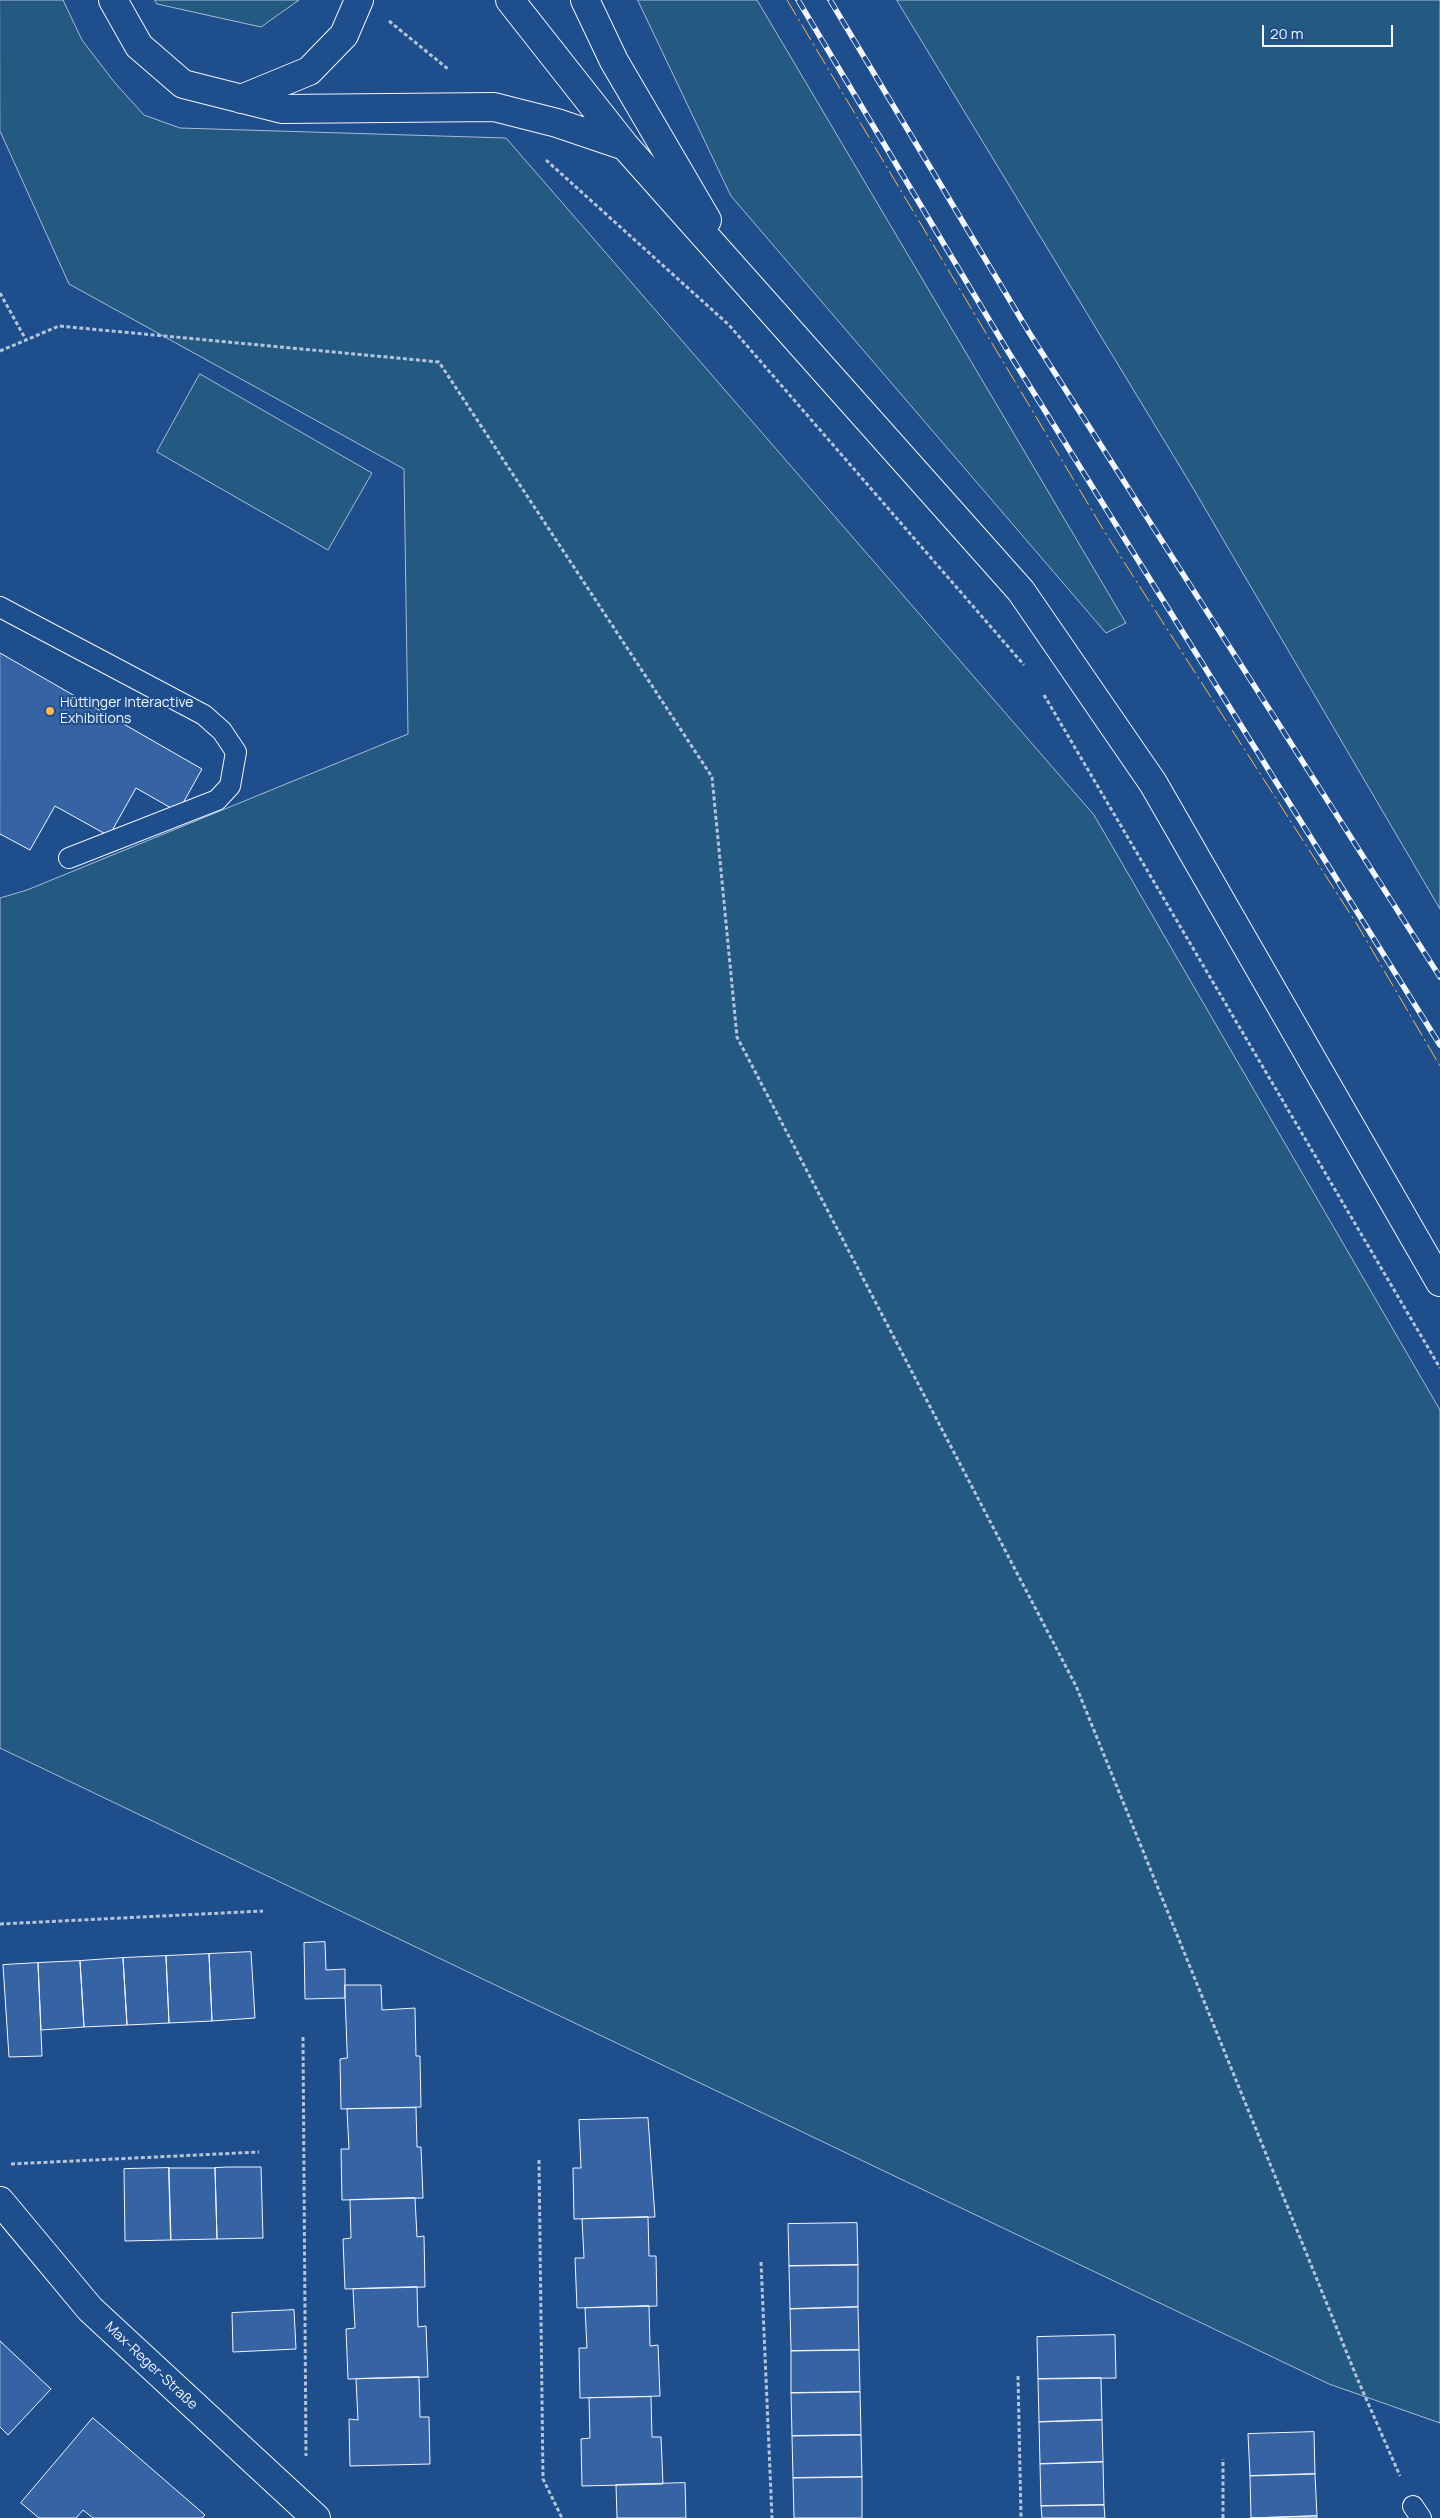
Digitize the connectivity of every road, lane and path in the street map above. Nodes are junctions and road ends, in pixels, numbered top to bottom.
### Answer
1 (113, 0) edge
2 (359, 0) edge
3 (510, 0) edge
4 (585, 0) edge
5 (385, 17) dead end
6 (450, 71) dead end
7 (241, 100) junction
8 (625, 146) junction
9 (545, 160) dead end
10 (738, 274) junction
11 (0, 293) edge
12 (26, 340) junction
13 (0, 351) edge
14 (0, 606) edge
15 (1026, 667) dead end
16 (1042, 692) dead end
17 (69, 858) dead end
18 (1440, 1282) edge
19 (1440, 1368) edge
20 (263, 1911) dead end
21 (0, 1924) edge
22 (303, 2037) dead end
23 (259, 2152) dead end
24 (539, 2160) dead end
25 (10, 2164) dead end
26 (0, 2201) edge
27 (761, 2262) dead end
28 (1018, 2376) dead end
29 (1223, 2459) dead end
30 (1417, 2512) edge
31 (311, 2514) edge
32 (562, 2518) edge
33 (772, 2518) edge
34 (1021, 2518) edge
35 (1223, 2518) edge

1 - 7 main road
2 - 7 main road
3 - 8 main road
4 - 10 main road
5 - 6 path
7 - 8 main road
8 - 10 main road
9 - 15 path
10 - 18 main road
11 - 12 path
12 - 13 path
12 - 30 path
14 - 17 lane
16 - 19 path
20 - 21 path
22 - 31 path
23 - 25 path
24 - 32 path
26 - 31 main road, Max-Reger-Straße
27 - 33 path
28 - 34 path
29 - 35 path

